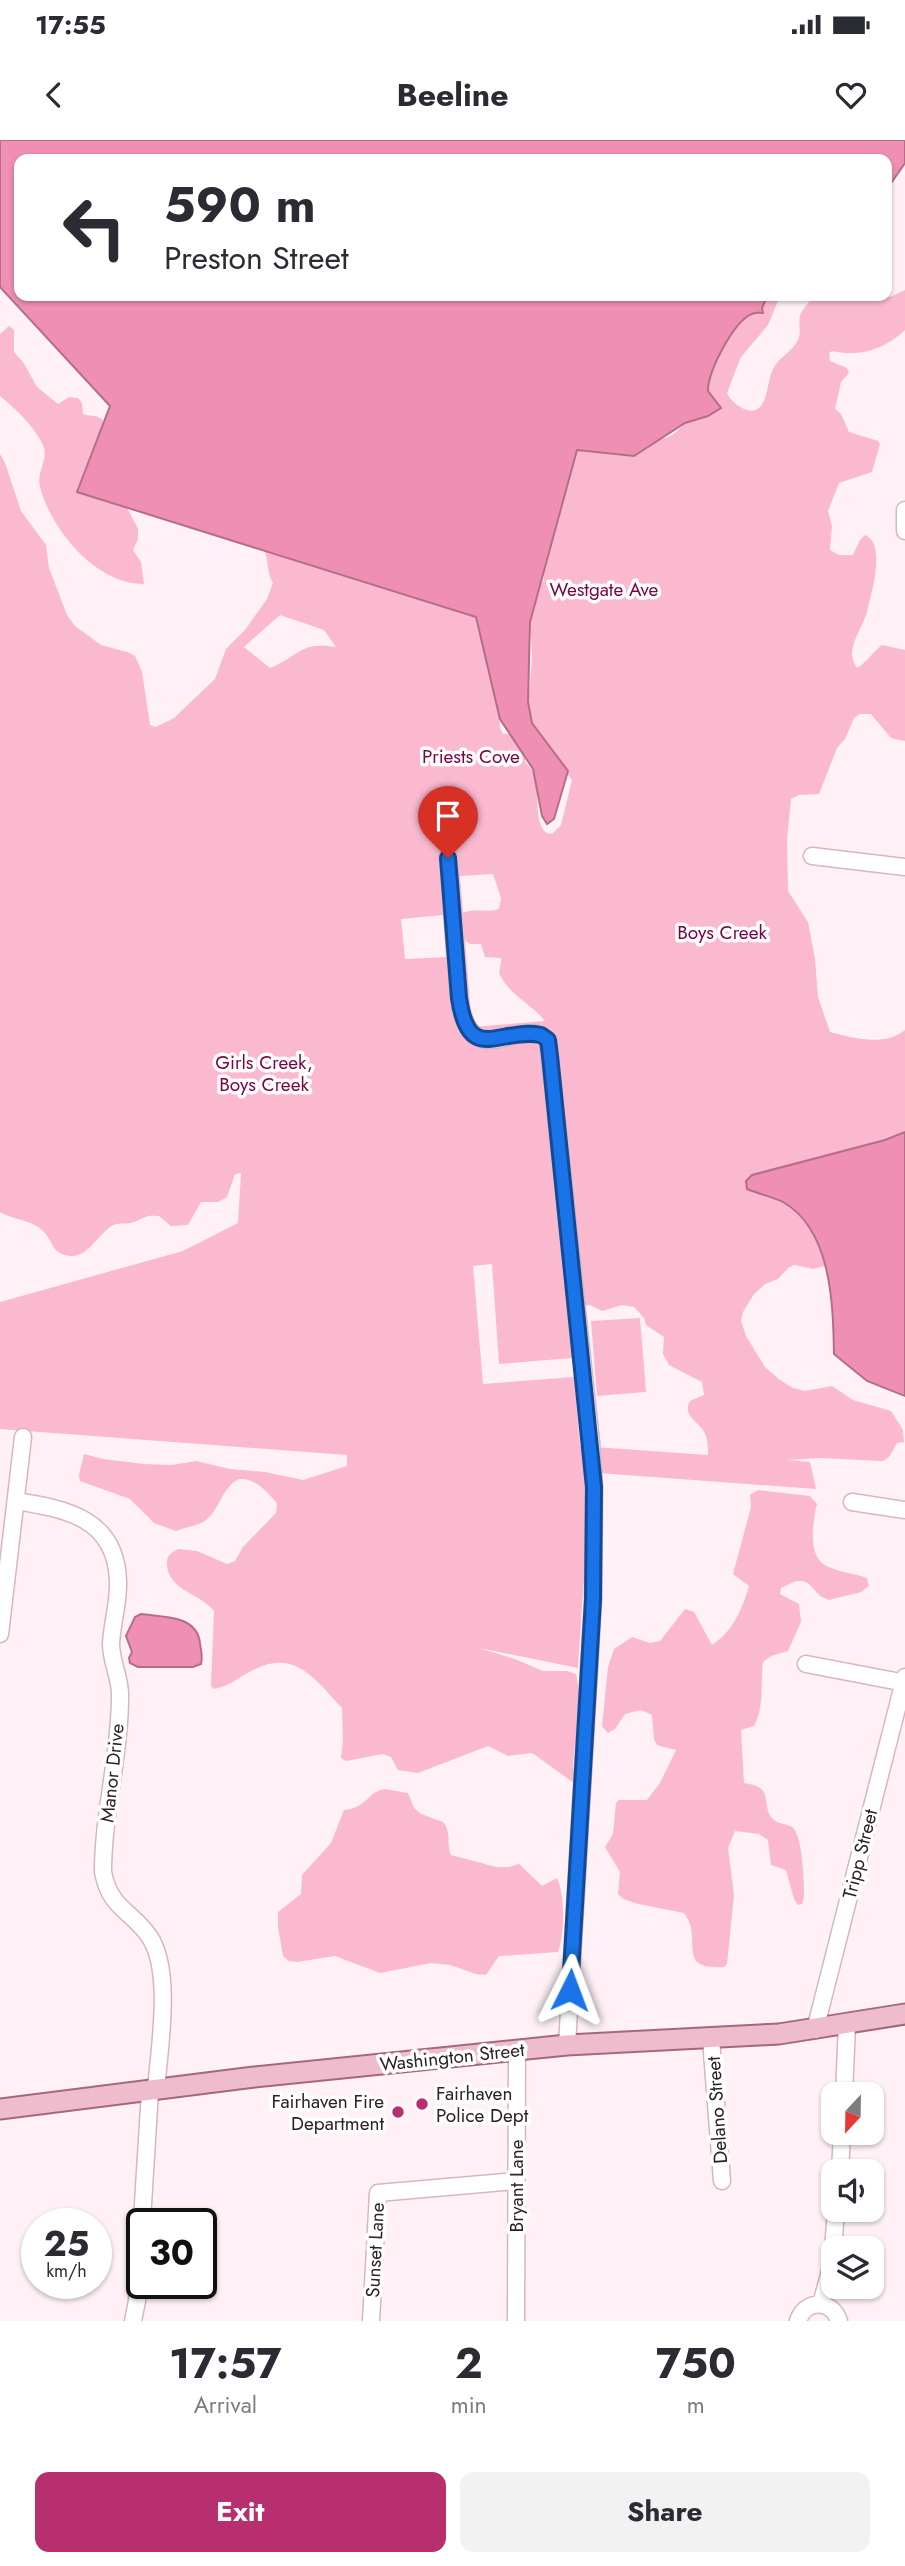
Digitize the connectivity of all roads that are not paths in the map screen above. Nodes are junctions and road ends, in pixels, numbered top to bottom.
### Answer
1 (905, 510) edge
2 (905, 531) edge
3 (812, 856) dead end
4 (448, 858) dead end
5 (905, 867) edge
6 (23, 1437) dead end
7 (16, 1502) junction
8 (852, 1502) dead end
9 (905, 1510) edge
10 (0, 1634) edge
11 (806, 1664) dead end
12 (904, 1681) edge
13 (905, 2014) edge
14 (847, 2024) junction
15 (815, 2030) junction
16 (711, 2039) junction
17 (567, 2045) junction
18 (517, 2051) junction
19 (845, 2082) edge
20 (153, 2091) junction
21 (0, 2109) edge
22 (516, 2181) junction
23 (722, 2181) dead end
24 (835, 2222) edge
25 (821, 2304) junction
26 (133, 2321) edge
27 (371, 2321) edge
28 (516, 2321) edge
29 (798, 2321) edge
30 (839, 2321) edge

1 - 2 street
3 - 5 street
4 - 17 street
6 - 7 street
7 - 10 street
7 - 20 street, Manor Drive
8 - 9 street
11 - 12 street
12 - 15 street, Tripp Street
13 - 14 main road, Washington Street
14 - 15 main road, Washington Street
14 - 19 street
15 - 16 main road, Washington Street
16 - 17 main road, Washington Street
16 - 23 street, Delano Street
17 - 18 main road, Washington Street
18 - 20 main road, Washington Street
18 - 22 street, Bryant Lane
20 - 21 main road, Washington Street
20 - 26 street, Manor Drive
22 - 27 street, Sunset Lane
22 - 28 street, Bryant Lane
24 - 25 street
25 - 29 street
25 - 30 street

